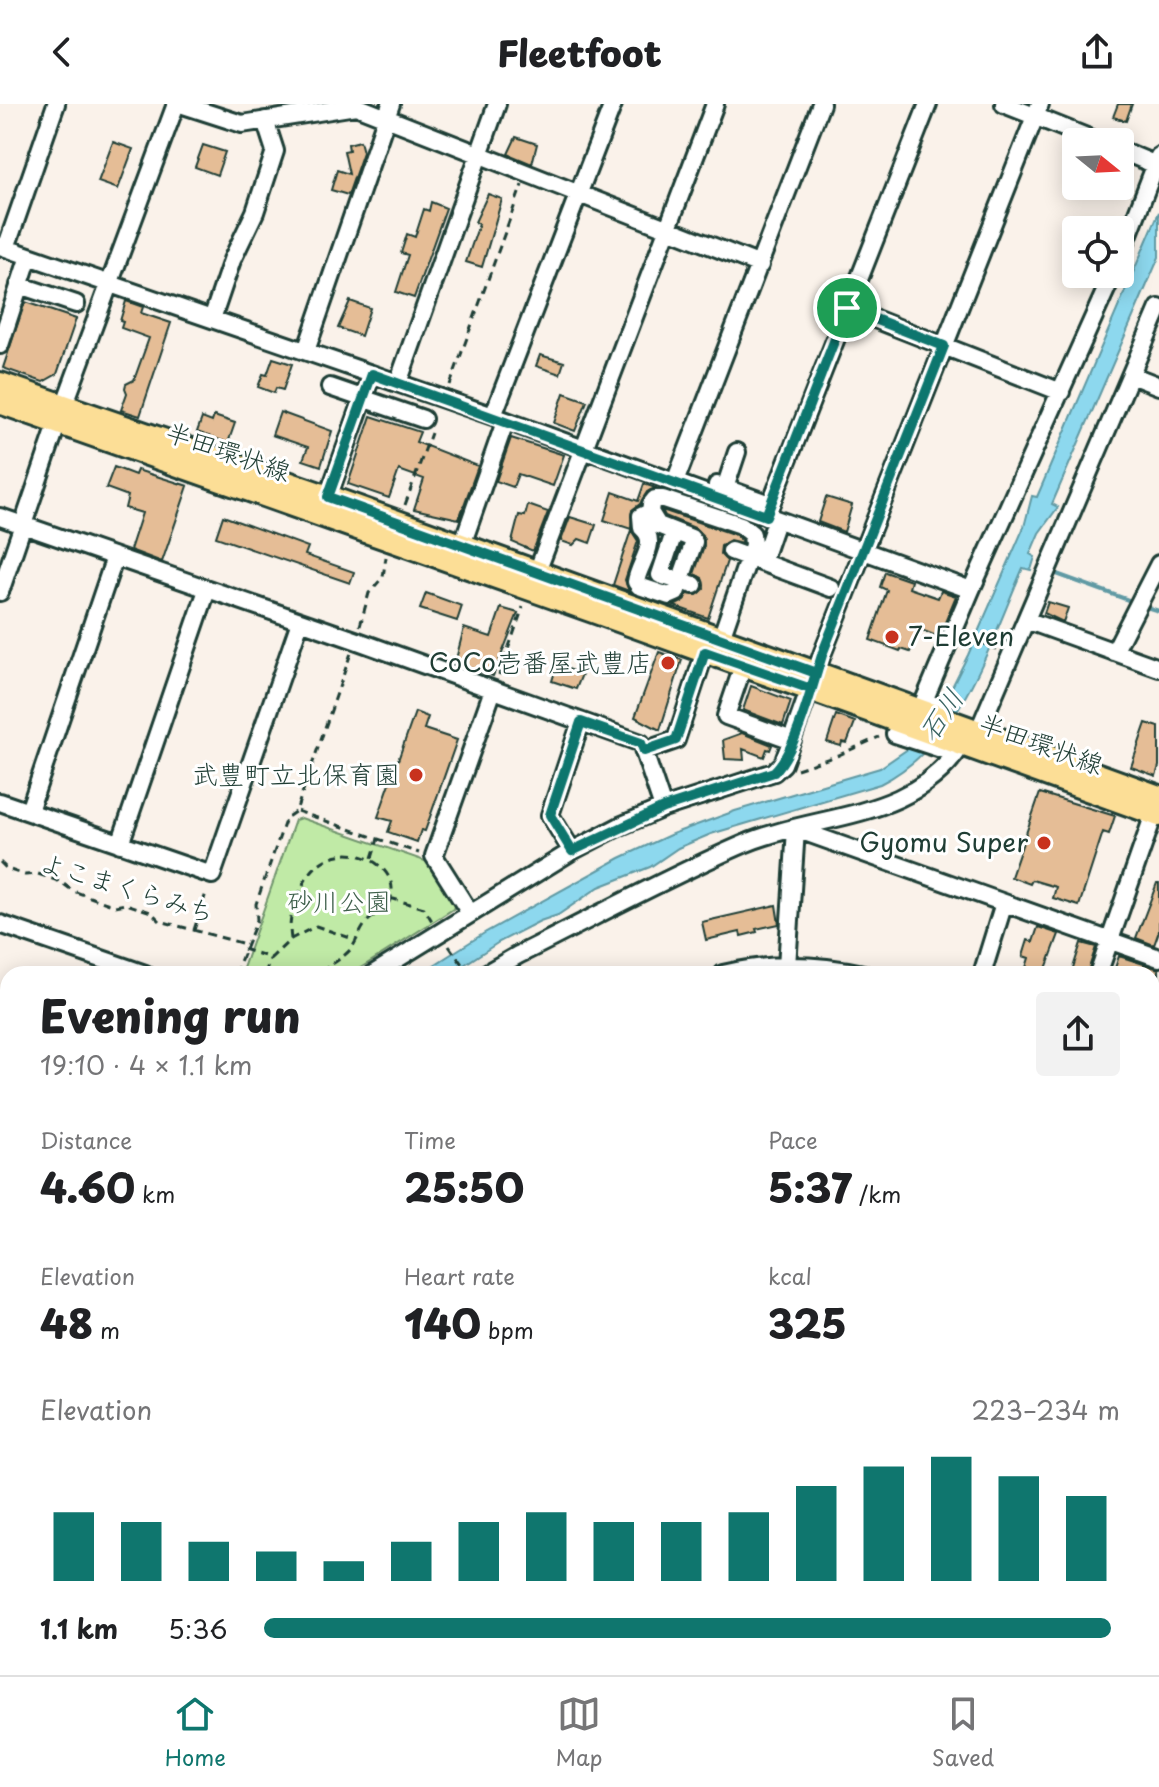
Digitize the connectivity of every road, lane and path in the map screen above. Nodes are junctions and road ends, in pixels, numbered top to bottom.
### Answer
1 (56, 104) edge
2 (178, 104) edge
3 (497, 104) edge
4 (613, 104) edge
5 (715, 104) edge
6 (821, 104) edge
7 (928, 104) edge
8 (1004, 104) edge
9 (1038, 110) edge
10 (389, 111) edge
11 (265, 120) junction
12 (1072, 128) edge
13 (478, 154) junction
14 (1134, 154) edge
15 (1157, 160) edge
16 (521, 188) dead end
17 (578, 194) junction
18 (1134, 220) edge
19 (667, 229) junction
20 (3, 247) edge
21 (29, 256) junction
22 (760, 265) junction
23 (109, 283) junction
24 (19, 285) junction
25 (1107, 288) edge
26 (76, 304) dead end
27 (847, 308) junction
28 (1159, 308) edge
29 (212, 319) junction
30 (0, 345) edge
31 (944, 346) junction
32 (306, 351) junction
33 (372, 374) junction
34 (1131, 375) junction
35 (398, 383) junction
36 (0, 384) edge
37 (1159, 386) edge
38 (330, 387) dead end
39 (1061, 392) junction
40 (363, 398) junction
41 (444, 400) junction
42 (0, 402) edge
43 (61, 414) junction
44 (423, 419) dead end
45 (499, 419) junction
46 (583, 450) junction
47 (737, 452) dead end
48 (675, 482) junction
49 (328, 497) junction
50 (402, 512) dead end
51 (650, 512) junction
52 (768, 515) junction
53 (0, 517) edge
54 (23, 524) junction
55 (672, 539) dead end
56 (462, 545) junction
57 (389, 550) dead end
58 (731, 551) dead end
59 (863, 551) junction
60 (115, 557) junction
61 (755, 560) junction
62 (1159, 564) edge
63 (537, 572) junction
64 (687, 583) junction
65 (831, 588) dead end
66 (207, 590) junction
67 (971, 590) junction
68 (0, 592) edge
69 (526, 599) dead end
70 (1026, 620) junction
71 (300, 622) junction
72 (962, 634) dead end
73 (355, 640) junction
74 (713, 645) junction
75 (1003, 652) dead end
76 (1114, 652) junction
77 (743, 666) junction
78 (1159, 668) edge
79 (813, 681) junction
80 (493, 690) junction
81 (908, 721) junction
82 (581, 722) junction
83 (964, 736) junction
84 (792, 740) junction
85 (644, 751) junction
86 (789, 778) dead end
87 (0, 802) edge
88 (663, 808) junction
89 (1157, 809) edge
90 (29, 811) junction
91 (296, 811) junction
92 (796, 829) junction
93 (378, 839) junction
94 (120, 844) junction
95 (572, 851) junction
96 (434, 856) junction
97 (372, 858) junction
98 (0, 862) edge
99 (212, 875) junction
100 (390, 898) junction
101 (1004, 903) junction
102 (470, 913) junction
103 (0, 924) edge
104 (434, 925) dead end
105 (194, 930) junction
106 (291, 939) junction
107 (1109, 939) junction
108 (356, 940) junction
109 (444, 940) dead end
110 (244, 947) junction
111 (87, 954) junction
112 (271, 958) junction
113 (1159, 958) edge
114 (88, 966) edge
115 (122, 966) edge
116 (238, 966) edge
117 (268, 966) edge
118 (328, 966) edge
119 (386, 966) edge
120 (463, 966) edge
121 (513, 966) edge
122 (787, 966) joint
123 (815, 966) edge
124 (984, 966) edge
125 (1101, 966) edge
126 (0, 1423) edge
127 (0, 1436) edge

1 - 20 street
2 - 11 street
2 - 23 street
3 - 13 street
4 - 17 street
5 - 19 street
6 - 22 street
7 - 27 street
8 - 9 street
9 - 12 street
9 - 31 street
10 - 11 street
10 - 13 street
10 - 32 street
11 - 29 street
13 - 17 street
13 - 35 street
14 - 15 street
15 - 18 street
16 - 41 path
17 - 19 street
17 - 45 street
19 - 22 street
19 - 46 street
20 - 21 street
21 - 23 street
21 - 24 street
22 - 48 street
23 - 29 street
23 - 43 street
24 - 26 street
24 - 30 street
25 - 39 street
27 - 31 street
27 - 52 street
28 - 34 street
29 - 32 street
31 - 39 street
31 - 59 street
32 - 33 street
33 - 35 street
33 - 40 street
34 - 37 street
34 - 70 street
35 - 41 street
36 - 43 main road, 半田環状線
38 - 40 street
39 - 67 street
40 - 44 street
40 - 49 street
41 - 45 street
41 - 50 path
42 - 43 main road, 半田環状線
43 - 49 main road, 半田環状線
43 - 54 street
43 - 74 main road, 半田環状線
45 - 46 street
45 - 56 street
46 - 48 street
46 - 63 street
47 - 52 street
48 - 52 street
49 - 56 main road, 半田環状線
51 - 61 street
51 - 64 street
51 - 64 street
52 - 59 street
52 - 61 street
53 - 54 street
54 - 60 street
54 - 68 street
55 - 64 street
56 - 63 main road, 半田環状線
57 - 73 path, よこまくらみち
58 - 61 street
59 - 67 street
59 - 79 street
60 - 66 street
60 - 90 street
61 - 65 street
61 - 74 street
62 - 76 street
63 - 74 main road, 半田環状線
66 - 71 street
66 - 94 street
67 - 81 street
69 - 80 path
70 - 76 street
70 - 83 street
71 - 73 street
71 - 99 street
72 - 75 path
73 - 80 street
73 - 91 path, よこまくらみち
74 - 77 main road, 半田環状線
74 - 79 main road, 半田環状線
74 - 85 street
76 - 78 street
77 - 79 main road, 半田環状線
77 - 84 street
79 - 81 main road, 半田環状線
79 - 84 street
80 - 82 street
80 - 96 street
81 - 83 main road, 半田環状線
81 - 83 street
81 - 86 path
82 - 85 street
82 - 95 street
83 - 89 main road, 半田環状線
83 - 92 street
84 - 88 street
85 - 88 street
87 - 90 street
88 - 95 street
89 - 107 street
90 - 94 street
91 - 93 path
91 - 110 path, よこまくらみち
92 - 101 street
92 - 121 street
92 - 122 street
93 - 96 path
93 - 97 path
94 - 99 street
95 - 102 street
96 - 102 street
97 - 100 path
97 - 106 path
98 - 105 path, よこまくらみち
99 - 105 path
100 - 104 path
100 - 108 path
101 - 107 street
101 - 124 street
102 - 119 street
103 - 111 street
105 - 110 path, よこまくらみち
106 - 108 path
106 - 112 path
107 - 113 street
107 - 125 street
108 - 118 path
109 - 120 path
110 - 112 path
110 - 116 path, よこまくらみち
111 - 114 street
111 - 115 street
112 - 117 path
122 - 123 street
126 - 127 street

